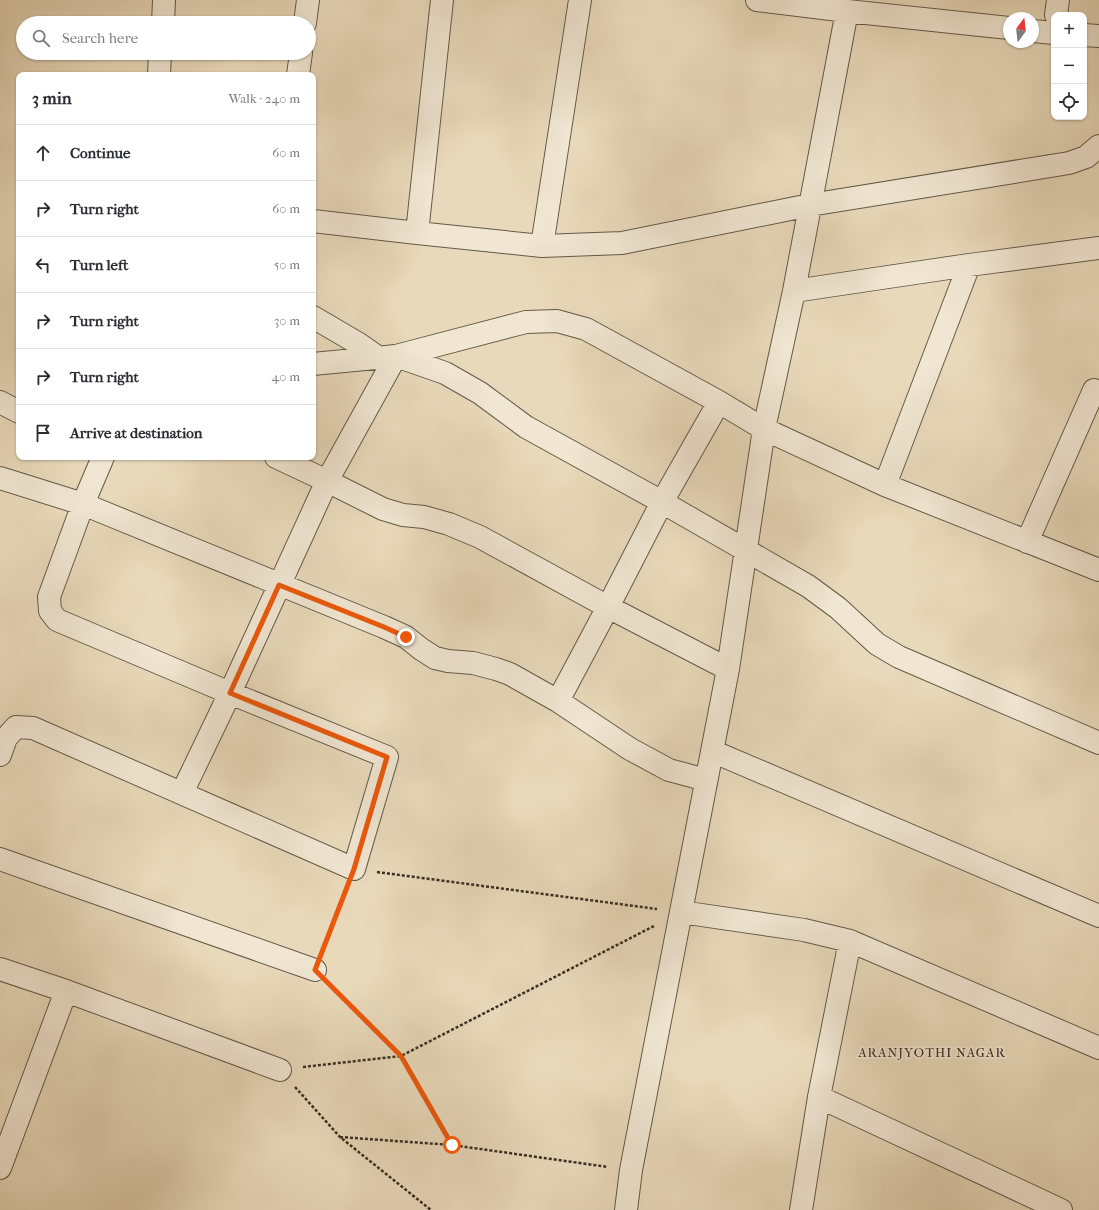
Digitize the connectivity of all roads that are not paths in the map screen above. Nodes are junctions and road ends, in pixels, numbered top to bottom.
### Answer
1 (164, 0) edge
2 (308, 0) edge
3 (442, 0) edge
4 (580, 0) edge
5 (757, 0) edge
6 (1058, 0) edge
7 (847, 11) junction
8 (1056, 12) edge
9 (163, 16) edge
10 (306, 16) edge
11 (1003, 27) edge
12 (1039, 32) edge
13 (1051, 33) edge
14 (1087, 35) edge
15 (1099, 36) edge
16 (159, 60) edge
17 (300, 60) edge
18 (158, 72) edge
19 (298, 72) edge
20 (1099, 146) edge
21 (810, 205) junction
22 (316, 221) edge
23 (417, 233) junction
24 (542, 246) junction
25 (1099, 248) edge
26 (969, 265) junction
27 (794, 291) junction
28 (316, 319) edge
29 (388, 357) junction
30 (316, 364) edge
31 (1097, 387) edge
32 (0, 402) edge
33 (719, 402) junction
34 (16, 410) edge
35 (764, 429) junction
36 (102, 460) edge
37 (283, 460) edge
38 (0, 478) edge
39 (327, 480) junction
40 (885, 485) junction
41 (662, 502) junction
42 (83, 504) junction
43 (1027, 542) junction
44 (745, 550) junction
45 (1099, 570) edge
46 (279, 585) junction
47 (608, 607) junction
48 (728, 670) junction
49 (230, 693) junction
50 (558, 701) junction
51 (1099, 743) edge
52 (712, 751) junction
53 (0, 755) edge
54 (706, 780) junction
55 (182, 794) junction
56 (0, 859) edge
57 (681, 912) junction
58 (1099, 916) edge
59 (850, 941) junction
60 (0, 969) edge
61 (315, 970) road end
62 (66, 991) junction
63 (1099, 1048) edge
64 (280, 1070) road end
65 (819, 1097) junction
66 (0, 1168) edge
67 (626, 1210) edge
68 (801, 1210) edge
69 (1061, 1210) edge

1 - 9 street
2 - 10 street
3 - 23 street
4 - 24 street
5 - 7 street
6 - 8 street
7 - 11 street
7 - 21 street
12 - 13 street
14 - 15 street
16 - 18 street
17 - 19 street
20 - 21 street
21 - 24 street
21 - 27 street
22 - 23 street
23 - 24 street
25 - 26 street
26 - 27 street
26 - 40 street
27 - 35 street
28 - 29 street
29 - 30 street
29 - 33 street
29 - 39 street
29 - 41 street
31 - 43 street
32 - 34 street
33 - 35 street
33 - 41 street
35 - 40 street
35 - 44 street
36 - 42 street
37 - 39 street
38 - 42 street
39 - 46 street
39 - 47 street
40 - 43 street
41 - 44 street
41 - 47 street
42 - 46 street
42 - 49 street
43 - 45 street
44 - 48 street
44 - 51 street
46 - 49 street
46 - 50 street
47 - 48 street
47 - 50 street
48 - 52 street
49 - 55 street
49 - 55 street
50 - 54 street
52 - 54 street
52 - 58 street
53 - 55 street
54 - 57 street
56 - 61 street
57 - 59 street
57 - 67 street
59 - 63 street
59 - 65 street
60 - 62 street
62 - 64 street
62 - 66 street
65 - 68 street
65 - 69 street

